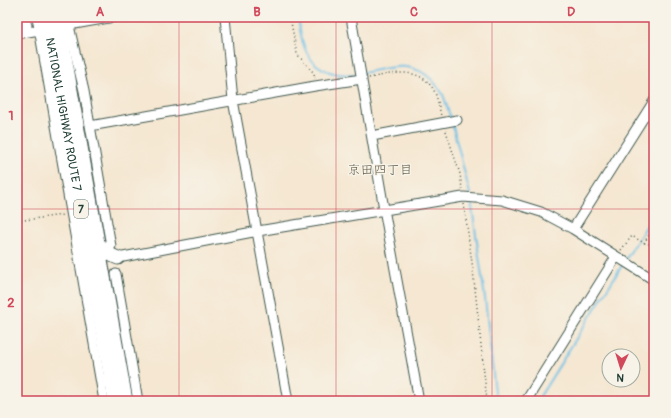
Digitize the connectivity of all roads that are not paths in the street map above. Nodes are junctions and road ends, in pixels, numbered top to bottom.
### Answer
1 (37, 17) edge
2 (46, 17) edge
3 (58, 17) edge
4 (114, 17) edge
5 (225, 17) edge
6 (352, 17) edge
7 (17, 19) edge
8 (29, 21) edge
9 (68, 21) edge
10 (17, 27) edge
11 (39, 30) junction
12 (17, 34) edge
13 (362, 79) junction
14 (233, 100) junction
15 (654, 101) edge
16 (457, 120) dead end
17 (90, 126) junction
18 (372, 136) junction
19 (384, 209) junction
20 (573, 229) junction
21 (258, 231) junction
22 (98, 243) junction
23 (114, 252) junction
24 (621, 260) junction
25 (110, 276) junction
26 (654, 280) edge
27 (104, 401) edge
28 (115, 401) edge
29 (126, 401) edge
30 (138, 401) edge
31 (288, 401) edge
32 (419, 401) edge
33 (526, 401) edge

1 - 11 street
2 - 28 highway, NATIONAL HIGHWAY ROUTE 7 / 7
3 - 22 highway, NATIONAL HIGHWAY ROUTE 7 / 7
4 - 9 street
5 - 14 street
6 - 13 street
7 - 8 street
8 - 10 street
9 - 17 street
11 - 12 street
11 - 27 street
13 - 14 street
13 - 18 street
14 - 17 street
14 - 21 street
15 - 20 street
16 - 18 street
17 - 23 street
18 - 19 street
19 - 20 street
19 - 21 street
19 - 32 street
20 - 24 street
21 - 23 street
21 - 31 street
22 - 23 highway
22 - 25 highway, NATIONAL HIGHWAY ROUTE 7 / 7
23 - 25 highway
24 - 26 street
24 - 33 street
25 - 29 highway, NATIONAL HIGHWAY ROUTE 7 / 7
25 - 30 street

